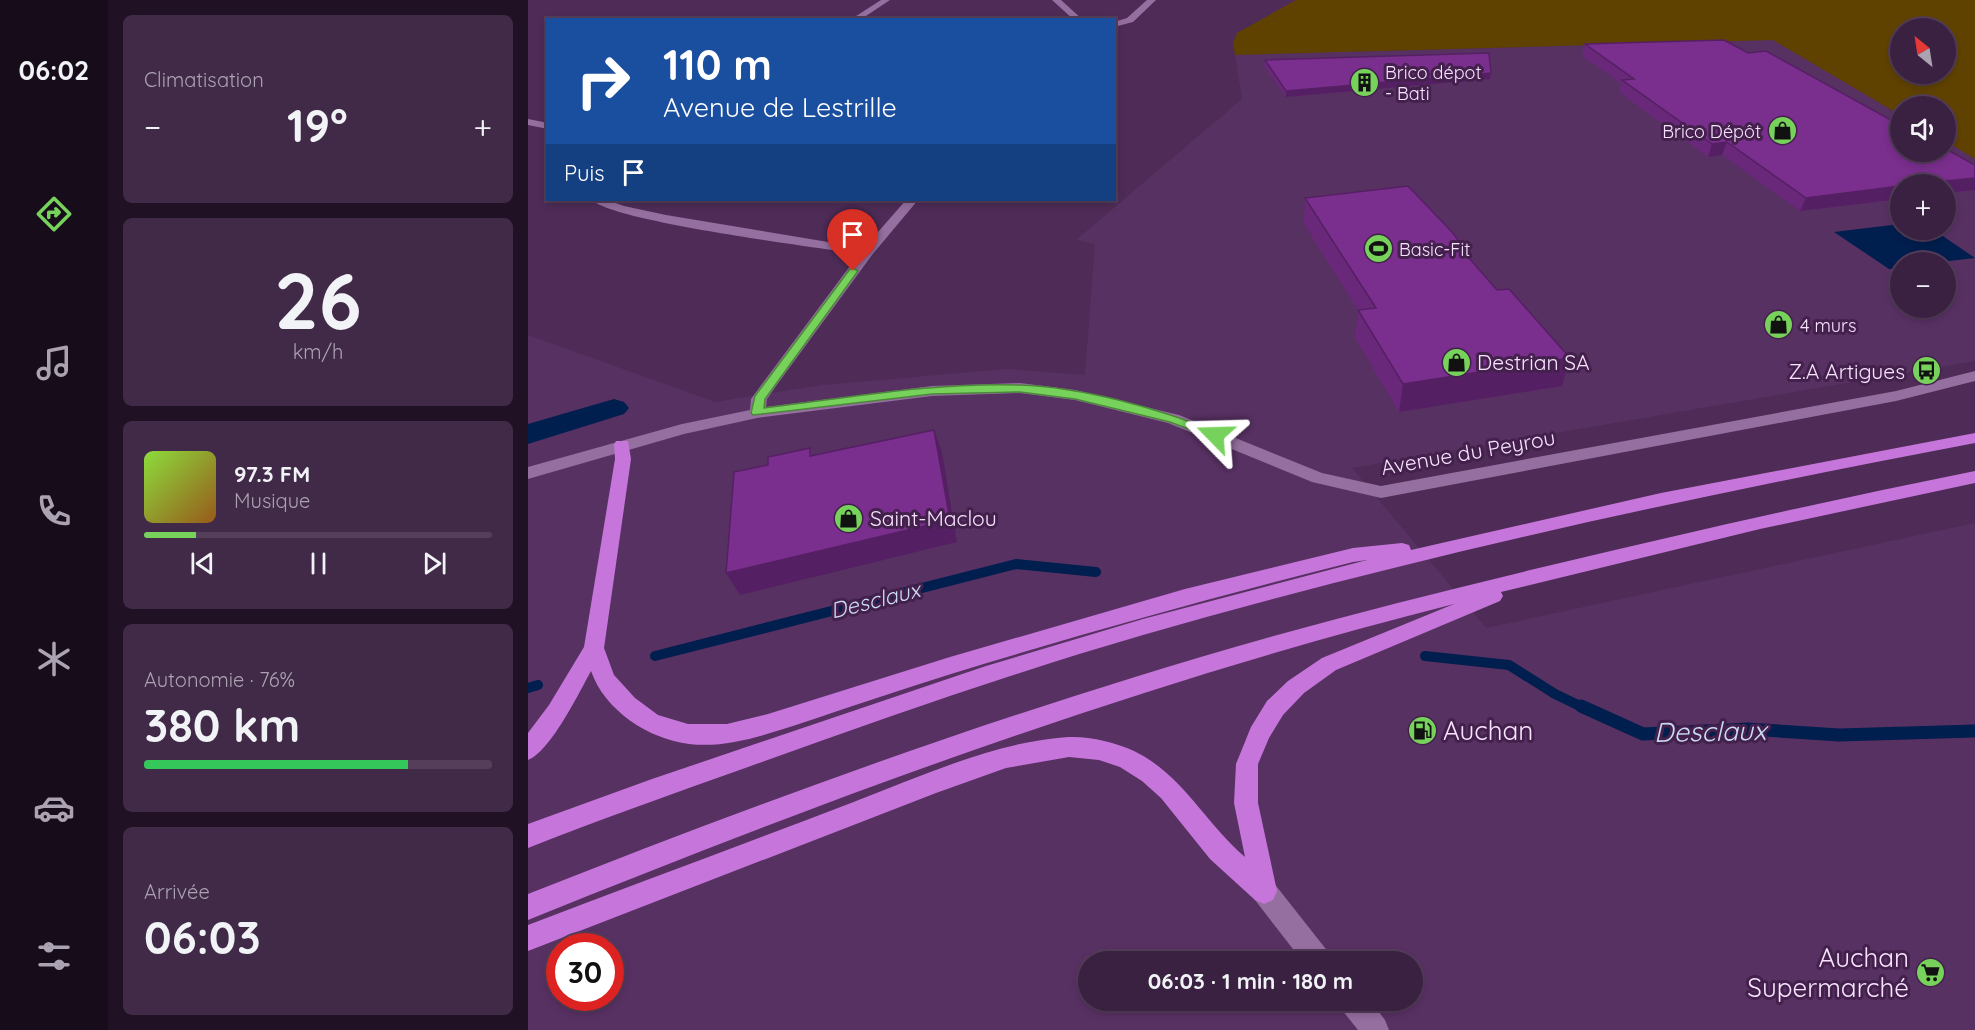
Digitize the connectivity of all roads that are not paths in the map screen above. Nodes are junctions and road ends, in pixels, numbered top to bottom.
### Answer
1 (886, 0) edge
2 (1056, 0) edge
3 (1152, 0) edge
4 (857, 18) edge
5 (1077, 18) edge
6 (1116, 24) edge
7 (528, 122) edge
8 (546, 126) edge
9 (600, 201) edge
10 (911, 201) edge
11 (867, 252) junction
12 (1975, 376) edge
13 (757, 413) junction
14 (1975, 438) edge
15 (622, 445) junction
16 (528, 473) edge
17 (1975, 477) edge
18 (1466, 543) junction
19 (1548, 573) junction
20 (594, 648) junction
21 (528, 750) edge
22 (528, 836) edge
23 (1263, 891) junction
24 (528, 907) edge
25 (528, 938) edge
26 (1311, 951) edge
27 (1360, 1011) edge
28 (1375, 1030) edge

1 - 4 street
2 - 5 street
3 - 6 street
7 - 8 street
9 - 11 street
10 - 11 street
11 - 13 street
12 - 13 street, Avenue du Peyrou
13 - 15 street, Avenue du Peyrou
14 - 18 highway
15 - 16 street, Avenue du Peyrou
15 - 20 highway
17 - 19 highway
18 - 20 highway
18 - 22 highway
19 - 23 highway
19 - 24 highway
20 - 21 highway
23 - 25 highway
23 - 26 street
27 - 28 street

